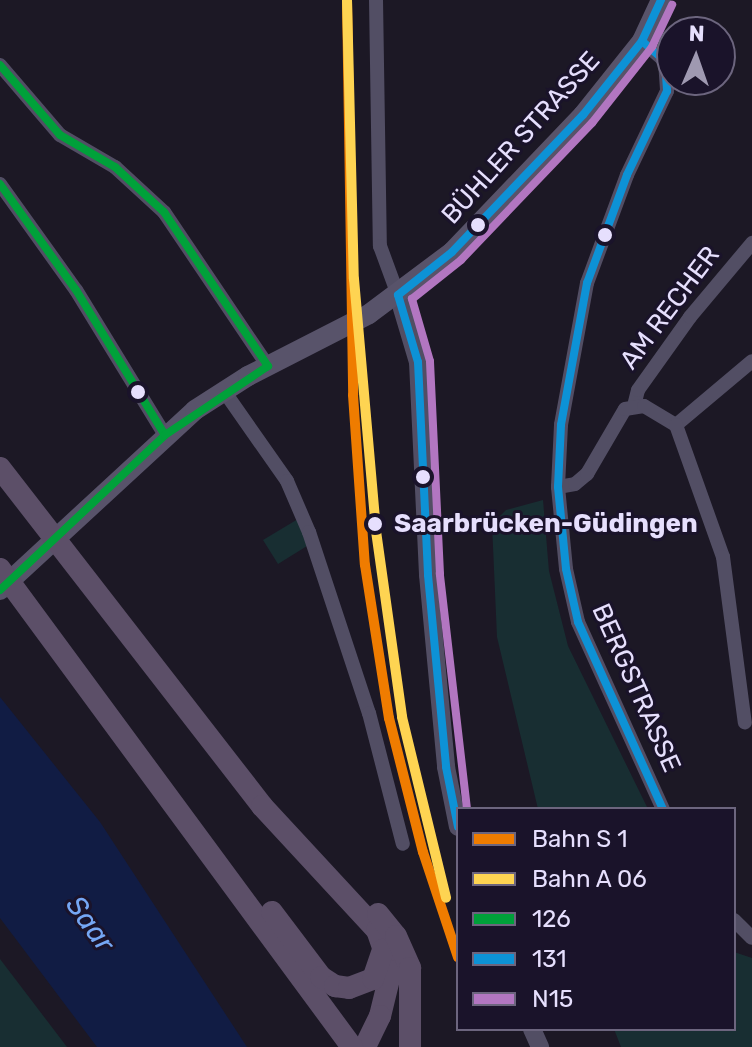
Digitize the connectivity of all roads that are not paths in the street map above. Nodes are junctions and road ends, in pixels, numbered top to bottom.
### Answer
1 (376, 0) edge
2 (661, 0) edge
3 (642, 41) junction
4 (0, 65) edge
5 (0, 184) edge
6 (752, 243) edge
7 (398, 295) junction
8 (752, 361) edge
9 (268, 366) junction
10 (224, 391) junction
11 (634, 406) junction
12 (676, 425) junction
13 (165, 435) junction
14 (0, 468) edge
15 (558, 487) junction
16 (58, 537) junction
17 (3, 580) edge
18 (745, 723) dead end
19 (118, 730) junction
20 (662, 807) edge
21 (456, 817) edge
22 (403, 844) dead end
23 (357, 902) junction
24 (736, 922) edge
25 (752, 938) edge
26 (384, 945) junction
27 (352, 1047) edge
28 (365, 1047) edge
29 (410, 1047) edge

1 - 7 street
2 - 3 main road, BÜHLER STRASSE
3 - 7 main road, BÜHLER STRASSE
3 - 15 street, BERGSTRASSE
4 - 9 street
5 - 13 street
6 - 11 street, AM RECHER
7 - 9 main road, BÜHLER STRASSE
7 - 21 street
8 - 12 street
9 - 10 main road, BÜHLER STRASSE
10 - 13 main road, BÜHLER STRASSE
10 - 22 street
11 - 12 street, AM RECHER
11 - 15 street, AM RECHER
12 - 18 street
13 - 16 main road, BÜHLER STRASSE
14 - 16 main road
15 - 20 street, BERGSTRASSE
16 - 17 main road, BÜHLER STRASSE
16 - 23 main road
17 - 19 main road
19 - 26 main road
19 - 27 main road
23 - 26 main road
23 - 29 main road
24 - 25 street
26 - 28 main road

